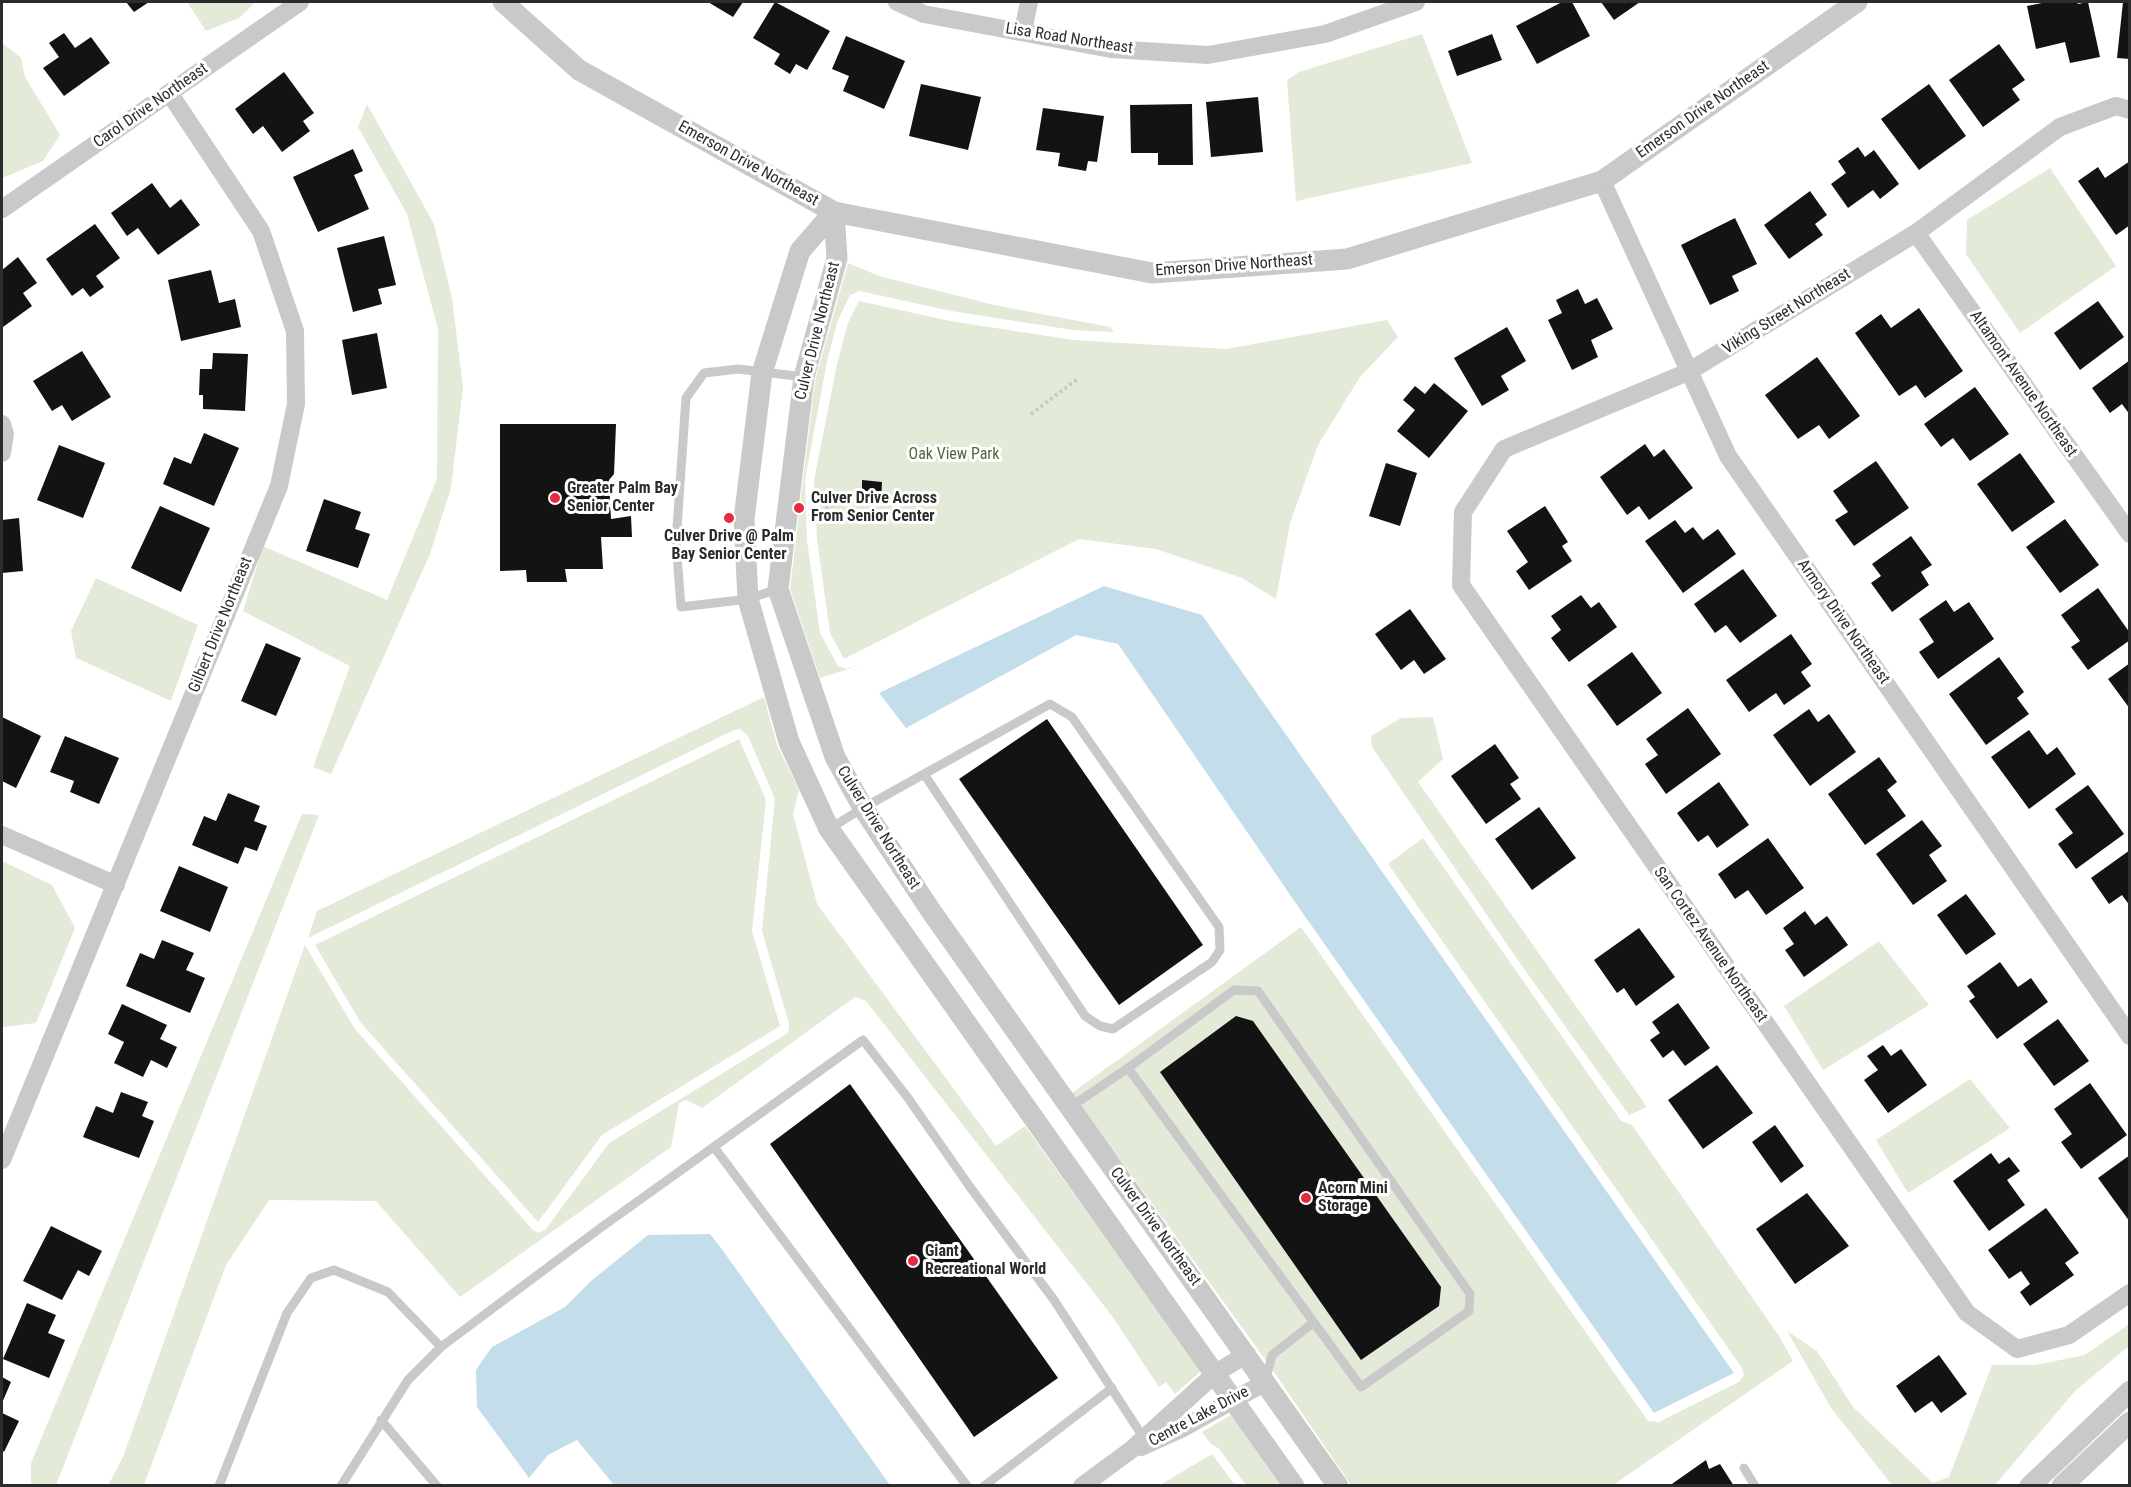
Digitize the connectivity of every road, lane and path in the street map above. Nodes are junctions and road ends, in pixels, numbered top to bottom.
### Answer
1 (300, 2) edge
2 (502, 2) edge
3 (897, 2) edge
4 (1029, 2) edge
5 (1416, 2) edge
6 (1857, 2) edge
7 (1023, 31) junction
8 (170, 94) junction
9 (2123, 108) edge
10 (1602, 181) junction
11 (2, 209) edge
12 (834, 212) junction
13 (1916, 233) junction
14 (1688, 372) junction
15 (762, 373) junction
16 (804, 377) junction
17 (1079, 378) dead end
18 (1032, 414) dead end
19 (2, 424) edge
20 (2, 453) edge
21 (862, 496) dead end
22 (1463, 512) joint
23 (809, 516) dead end
24 (2130, 534) edge
25 (778, 589) junction
26 (748, 599) junction
27 (924, 774) junction
28 (863, 808) junction
29 (829, 829) junction
30 (2, 835) edge
31 (116, 885) junction
32 (2130, 1036) edge
33 (1128, 1068) junction
34 (1069, 1108) junction
35 (714, 1146) junction
36 (3, 1154) edge
37 (2130, 1293) edge
38 (1313, 1323) junction
39 (441, 1347) junction
40 (1259, 1355) junction
41 (1216, 1373) junction
42 (1266, 1382) junction
43 (1112, 1388) junction
44 (2130, 1391) edge
45 (1233, 1399) junction
46 (381, 1420) junction
47 (2130, 1422) edge
48 (1141, 1444) junction
49 (1744, 1468) dead end
50 (219, 1485) edge
51 (340, 1485) edge
52 (437, 1485) edge
53 (967, 1485) edge
54 (984, 1485) edge
55 (1082, 1485) edge
56 (1294, 1485) edge
57 (1338, 1485) edge
58 (1755, 1485) edge
59 (2030, 1485) edge
60 (2062, 1485) edge

1 - 8 street, Carol Drive Northeast
2 - 12 street, Emerson Drive Northeast
3 - 7 street, Lisa Road Northeast
4 - 7 street
5 - 7 street, Lisa Road Northeast
6 - 10 street, Emerson Drive Northeast
8 - 11 street, Carol Drive Northeast
8 - 31 street, Gilbert Drive Northeast
9 - 13 street, Viking Street Northeast
10 - 12 street, Emerson Drive Northeast
10 - 14 street, Armory Drive Northeast
12 - 15 street
12 - 16 street, Culver Drive Northeast
13 - 14 street, Viking Street Northeast
13 - 24 street, Altamont Avenue Northeast
14 - 22 street, Viking Street Northeast
14 - 32 street, Armory Drive Northeast
15 - 16 lane
15 - 26 street
15 - 26 lane
16 - 25 street, Culver Drive Northeast
17 - 18 path
19 - 20 street
21 - 23 path
22 - 37 street, San Cortez Avenue Northeast
25 - 26 lane
25 - 28 street, Culver Drive Northeast
26 - 29 street
27 - 27 lane
27 - 28 lane
28 - 29 lane
28 - 34 street, Culver Drive Northeast
29 - 41 street
30 - 31 street
31 - 36 street, Gilbert Drive Northeast
33 - 34 lane
33 - 38 lane
33 - 38 lane
34 - 40 street, Culver Drive Northeast
35 - 39 lane
35 - 43 lane
35 - 53 lane
38 - 40 lane
39 - 46 lane
39 - 50 lane
40 - 41 street
40 - 42 street, Culver Drive Northeast
41 - 45 street
41 - 48 street
42 - 45 street, Centre Lake Drive
42 - 57 street, Culver Drive Northeast
43 - 48 lane
43 - 54 lane
44 - 59 street
45 - 48 street, Centre Lake Drive
45 - 56 street
46 - 51 lane
46 - 52 lane
47 - 60 street
48 - 55 street
49 - 58 lane

